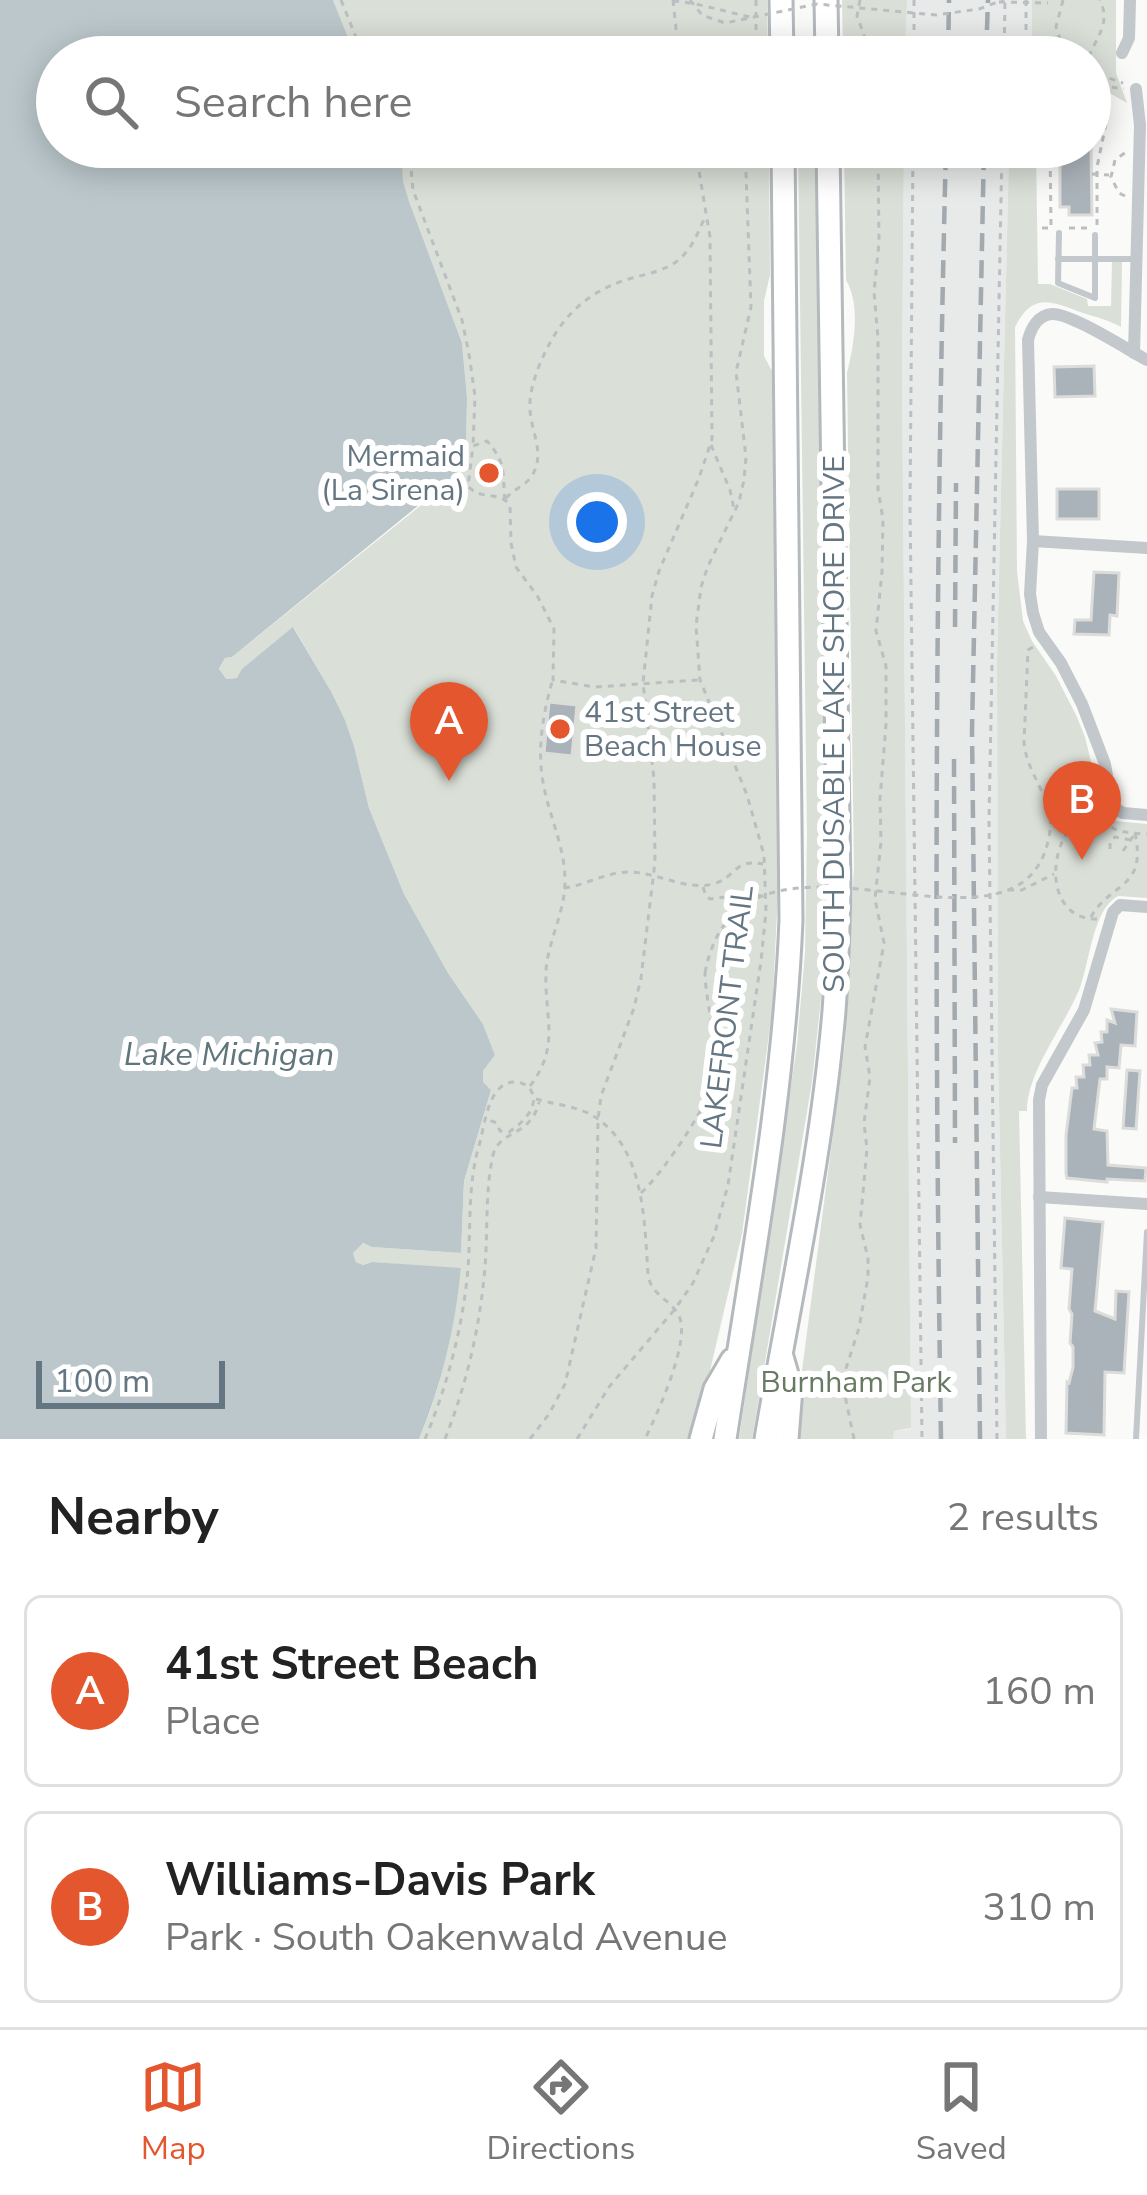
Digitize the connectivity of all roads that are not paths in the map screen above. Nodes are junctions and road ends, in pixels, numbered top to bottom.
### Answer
1 (781, 0) edge
2 (826, 0) edge
3 (1130, 0) edge
4 (782, 36) edge
5 (827, 36) edge
6 (1122, 53) dead end
7 (1136, 91) edge
8 (783, 168) edge
9 (828, 168) edge
10 (1055, 230) road end
11 (1096, 231) road end
12 (1058, 259) junction
13 (1095, 259) junction
14 (1136, 259) junction
15 (1140, 357) edge
16 (1033, 541) junction
17 (1147, 548) edge
18 (1147, 814) edge
19 (1147, 907) edge
20 (1039, 1197) junction
21 (1147, 1204) edge
22 (1147, 1232) edge
23 (738, 1350) junction
24 (781, 1352) junction
25 (1142, 1407) edge
26 (701, 1439) edge
27 (725, 1439) edge
28 (766, 1439) edge
29 (787, 1439) edge
30 (1041, 1439) edge
31 (1136, 1439) edge

1 - 4 highway
2 - 5 highway
3 - 6 street
7 - 14 street
8 - 23 highway, SOUTH DUSABLE LAKE SHORE DRIVE
9 - 24 highway, SOUTH DUSABLE LAKE SHORE DRIVE
10 - 12 lane
11 - 13 lane
12 - 13 lane
12 - 13 lane
13 - 14 lane
14 - 15 street
15 - 16 street
16 - 17 street
16 - 18 street
19 - 20 street
20 - 21 street
20 - 30 street
22 - 25 lane
23 - 26 highway
23 - 27 highway, SOUTH DUSABLE LAKE SHORE DRIVE
24 - 28 highway, SOUTH DUSABLE LAKE SHORE DRIVE
24 - 29 highway
25 - 31 lane

